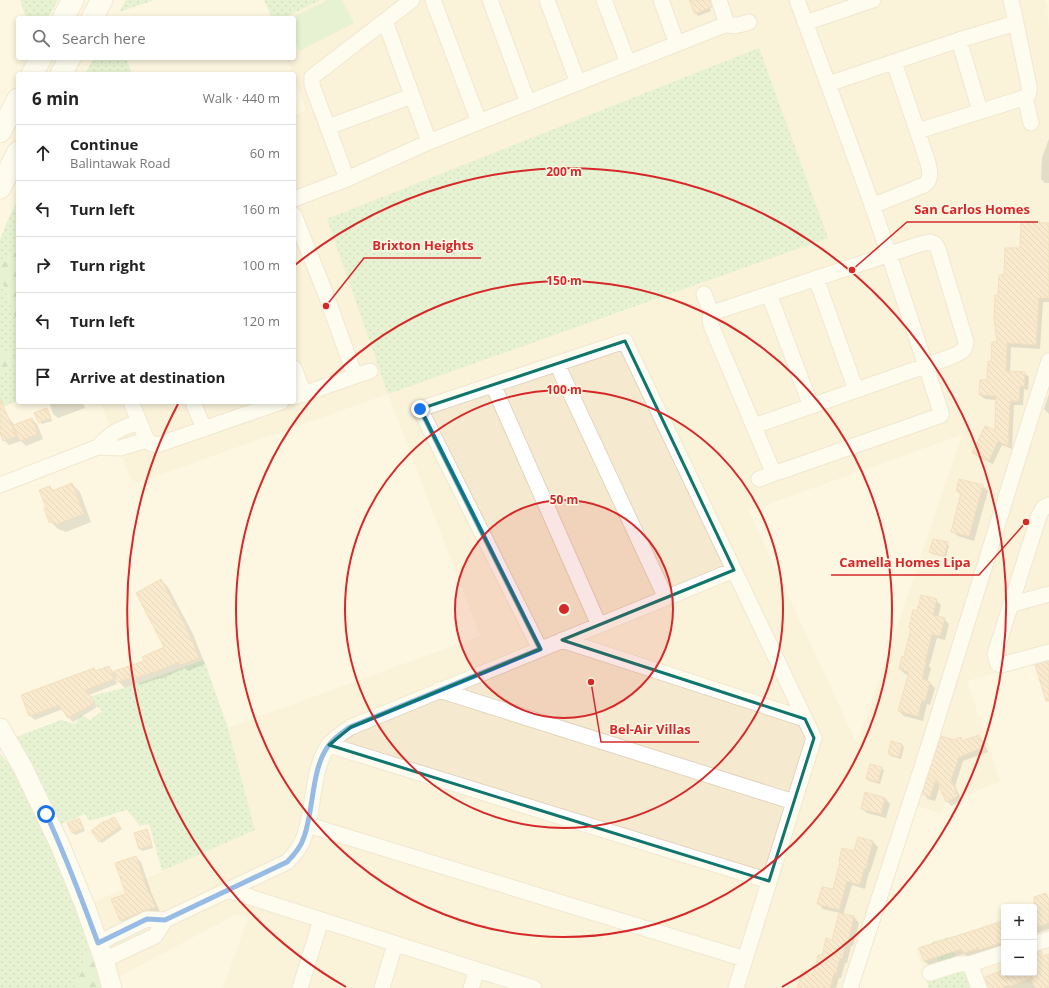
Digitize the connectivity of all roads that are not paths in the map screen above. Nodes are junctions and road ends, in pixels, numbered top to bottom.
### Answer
1 (73, 0) edge
2 (102, 0) edge
3 (412, 0) edge
4 (433, 0) edge
5 (490, 0) edge
6 (547, 0) edge
7 (604, 0) edge
8 (661, 0) edge
9 (719, 0) edge
10 (797, 0) edge
11 (873, 0) edge
12 (1011, 0) edge
13 (64, 16) edge
14 (93, 16) edge
15 (385, 21) junction
16 (749, 22) dead end
17 (806, 23) junction
18 (1016, 23) junction
19 (728, 24) junction
20 (959, 40) junction
21 (677, 44) junction
22 (40, 60) edge
23 (69, 60) edge
24 (894, 62) junction
25 (628, 63) junction
26 (33, 72) edge
27 (62, 72) edge
28 (578, 83) junction
29 (828, 84) junction
30 (412, 96) junction
31 (1025, 98) junction
32 (16, 103) edge
33 (528, 103) junction
34 (980, 111) junction
35 (479, 122) junction
36 (1031, 123) dead end
37 (328, 127) junction
38 (918, 130) junction
39 (0, 132) edge
40 (429, 142) junction
41 (16, 156) edge
42 (347, 179) junction
43 (0, 188) edge
44 (296, 198) edge
45 (872, 206) junction
46 (296, 220) edge
47 (888, 254) junction
48 (816, 278) junction
49 (704, 294) dead end
50 (769, 294) junction
51 (712, 315) junction
52 (1049, 361) edge
53 (557, 364) junction
54 (925, 366) junction
55 (370, 371) dead end
56 (355, 376) junction
57 (296, 379) edge
58 (493, 385) junction
59 (856, 390) junction
60 (299, 396) edge
61 (132, 404) edge
62 (194, 404) edge
63 (269, 404) edge
64 (811, 406) junction
65 (252, 407) edge
66 (139, 422) junction
67 (754, 426) junction
68 (204, 429) junction
69 (147, 440) junction
70 (98, 447) junction
71 (777, 472) junction
72 (759, 479) dead end
73 (0, 485) edge
74 (1049, 505) edge
75 (734, 570) junction
76 (1049, 594) edge
77 (666, 598) junction
78 (1010, 605) junction
79 (599, 625) junction
80 (562, 640) junction
81 (540, 649) junction
82 (1049, 652) edge
83 (438, 690) junction
84 (805, 719) junction
85 (0, 728) edge
86 (329, 745) junction
87 (794, 802) junction
88 (308, 825) junction
89 (769, 881) junction
90 (228, 890) junction
91 (165, 920) junction
92 (321, 920) junction
93 (1049, 939) edge
94 (98, 943) junction
95 (1037, 943) edge
96 (395, 944) junction
97 (1001, 954) edge
98 (745, 959) junction
99 (104, 960) junction
100 (970, 964) junction
101 (476, 970) junction
102 (930, 973) dead end
103 (112, 988) edge
104 (300, 988) edge
105 (382, 988) edge
106 (471, 988) edge
107 (534, 988) edge
108 (736, 988) edge
109 (850, 988) edge
110 (979, 988) edge

1 - 13 main road
2 - 14 main road
3 - 15 street
4 - 35 street
5 - 33 street
6 - 28 street
7 - 25 street
8 - 21 street
9 - 19 street
10 - 17 street
11 - 17 street
12 - 18 street
15 - 30 street
15 - 37 street
16 - 19 street
17 - 29 street
18 - 20 street
18 - 31 street
19 - 21 street
20 - 24 street
20 - 34 street
21 - 25 street
22 - 26 main road
23 - 27 main road
24 - 29 street
24 - 38 street
25 - 28 street
28 - 33 street
29 - 45 street
30 - 37 street
30 - 40 street
31 - 34 street
31 - 36 street
32 - 39 main road
33 - 35 street
34 - 38 street
35 - 40 street
37 - 42 street
38 - 45 street
40 - 42 street
41 - 43 main road
42 - 44 street
45 - 47 street
46 - 56 street
47 - 48 street
47 - 54 street
47 - 54 street
48 - 50 street
48 - 59 street
49 - 51 street
50 - 51 street
50 - 64 street
51 - 67 street
52 - 109 street
53 - 58 street
53 - 75 street
53 - 77 street
54 - 59 street
54 - 71 street
55 - 56 street
56 - 60 street
57 - 60 street
58 - 79 street
58 - 81 street
59 - 64 street
61 - 66 street
62 - 68 street
63 - 65 street
64 - 67 street
65 - 68 street
66 - 69 street
66 - 70 street
67 - 71 street
68 - 69 street
69 - 70 street
70 - 73 street
71 - 72 street
74 - 78 street
75 - 77 street
75 - 84 street
76 - 78 street
77 - 79 street
78 - 82 street
79 - 80 street
80 - 81 street
80 - 84 street
81 - 83 street
83 - 86 street
83 - 87 street
84 - 87 street
85 - 94 street
86 - 88 street
86 - 89 street
87 - 89 street
88 - 90 street
88 - 98 street
89 - 98 street
90 - 91 street
90 - 92 street
91 - 94 street
91 - 99 street
92 - 96 street
92 - 104 street
93 - 95 street
94 - 99 street
96 - 101 street
96 - 105 street
97 - 100 street
98 - 108 street
99 - 103 street
100 - 102 street
100 - 110 street
101 - 106 street
101 - 107 street

